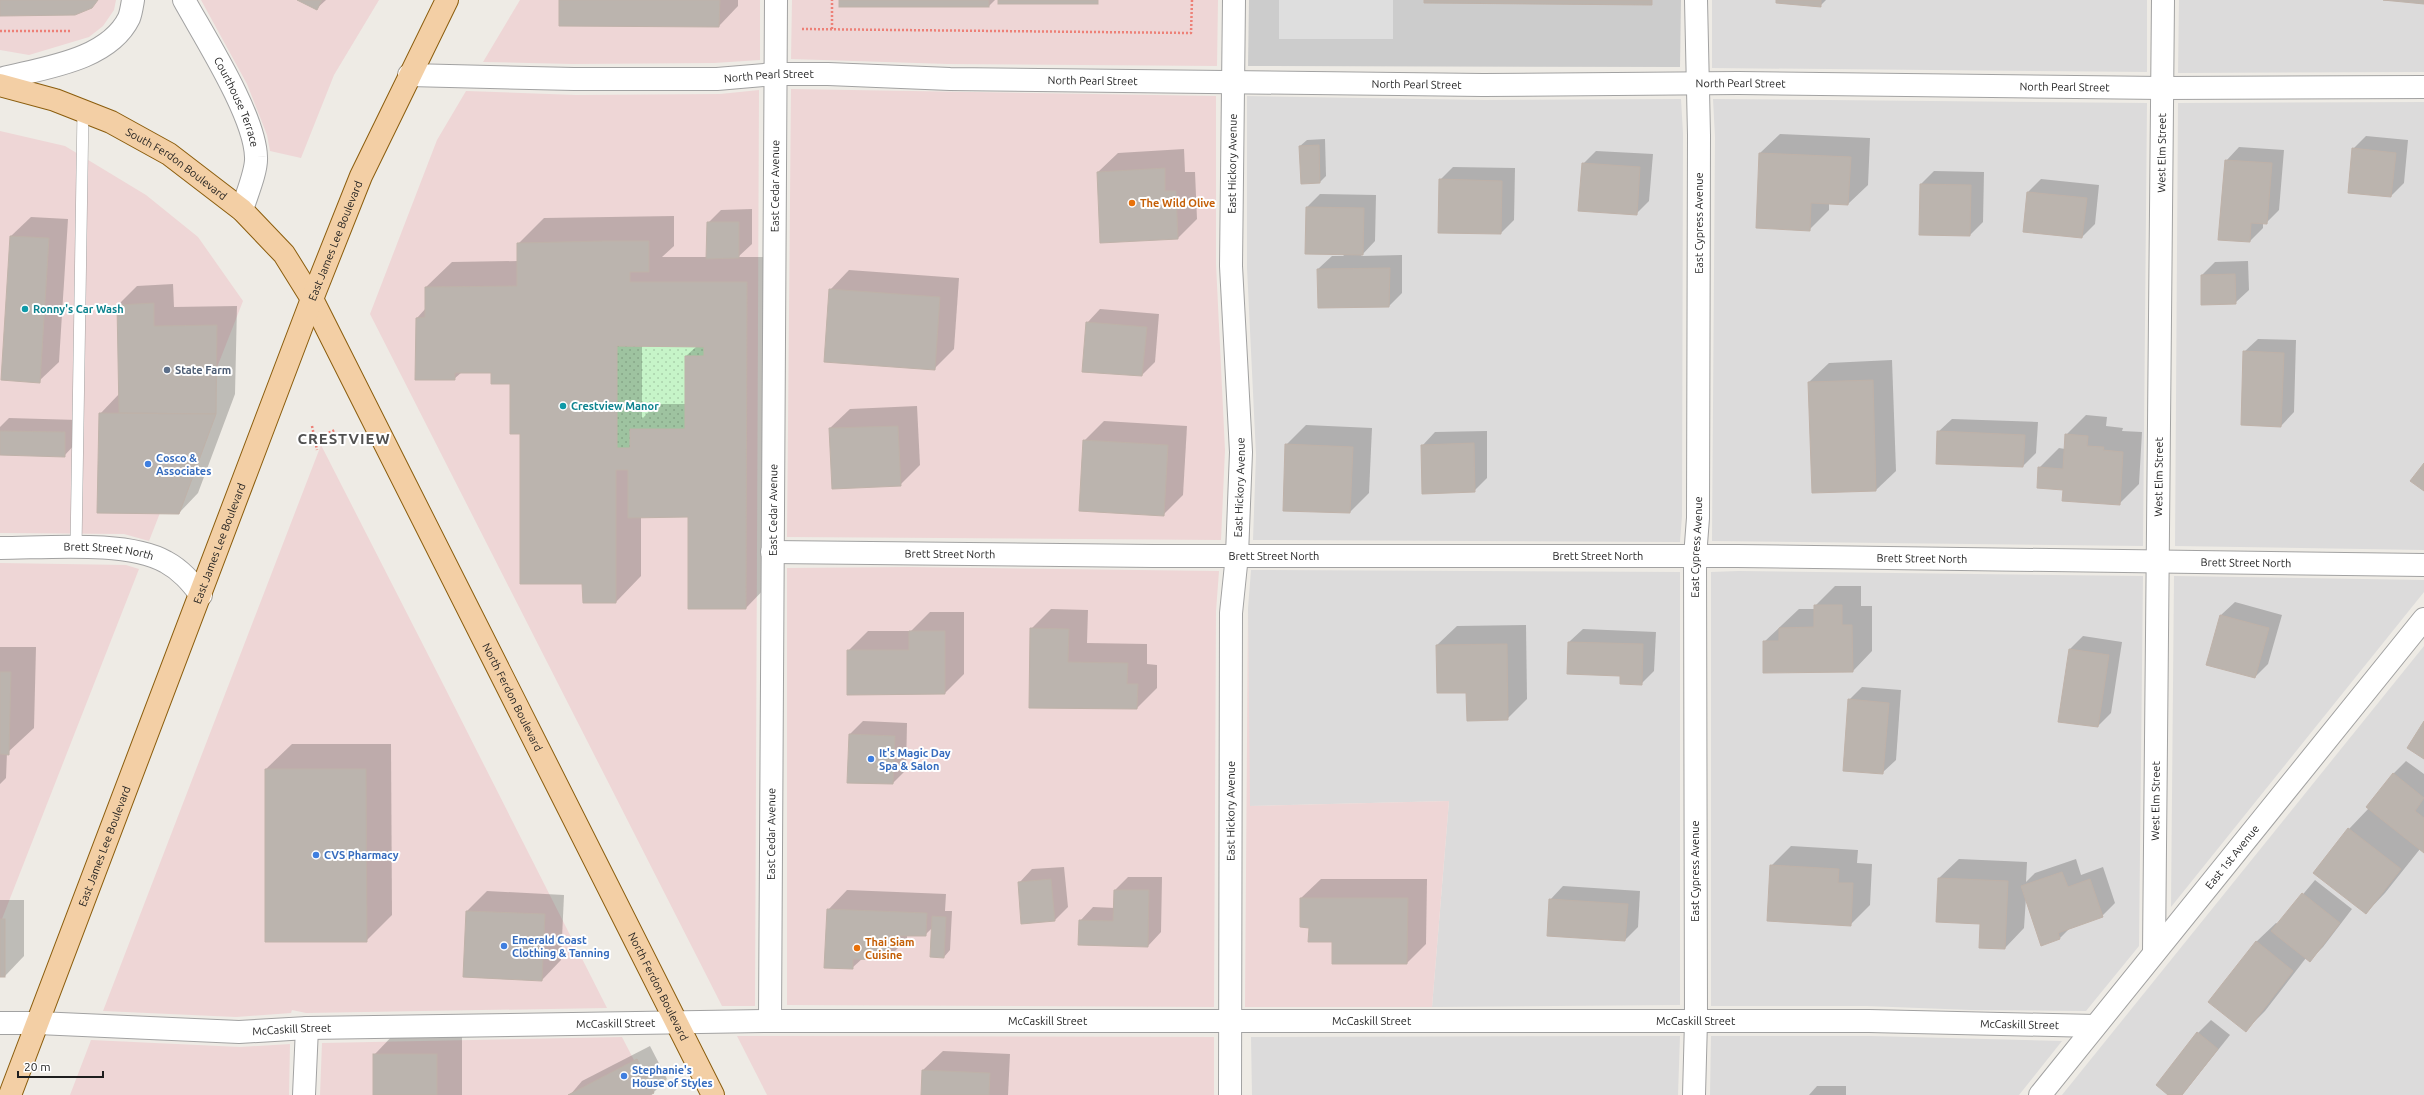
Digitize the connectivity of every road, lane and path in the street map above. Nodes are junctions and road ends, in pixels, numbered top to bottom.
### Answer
1 (133, 0) edge
2 (184, 0) edge
3 (447, 0) edge
4 (776, 0) edge
5 (832, 0) edge
6 (1192, 0) edge
7 (1234, 0) edge
8 (1696, 0) edge
9 (2163, 0) edge
10 (776, 28) junction
11 (832, 29) junction
12 (0, 31) edge
13 (75, 31) dead end
14 (775, 74) junction
15 (409, 75) junction
16 (0, 79) edge
17 (1232, 81) junction
18 (1696, 84) junction
19 (0, 85) edge
20 (2424, 87) edge
21 (2162, 88) junction
22 (82, 110) junction
23 (242, 210) junction
24 (312, 299) junction
25 (312, 426) dead end
26 (335, 430) dead end
27 (314, 439) junction
28 (317, 450) dead end
29 (0, 548) edge
30 (76, 548) junction
31 (772, 552) junction
32 (1236, 555) junction
33 (1695, 557) junction
34 (2159, 561) junction
35 (2424, 565) edge
36 (202, 595) junction
37 (2424, 619) edge
38 (2154, 953) junction
39 (676, 1021) junction
40 (770, 1021) junction
41 (1696, 1021) junction
42 (1230, 1022) junction
43 (0, 1023) edge
44 (38, 1023) junction
45 (2095, 1026) junction
46 (307, 1028) junction
47 (10, 1095) edge
48 (304, 1095) edge
49 (713, 1095) edge
50 (1230, 1095) edge
51 (1694, 1095) edge
52 (2040, 1095) edge

1 - 16 street
2 - 23 street, Courthouse Terrace
3 - 15 main road, East James Lee Boulevard
4 - 10 street, East Cedar Avenue
5 - 11 path
6 - 11 path
7 - 17 street, East Hickory Avenue
8 - 18 street, East Cypress Avenue
9 - 21 street, West Elm Street
10 - 11 path
10 - 14 street, East Cedar Avenue
12 - 13 path
14 - 15 street, North Pearl Street
14 - 17 street, North Pearl Street
14 - 31 street, East Cedar Avenue
15 - 24 main road, East James Lee Boulevard
17 - 18 street, North Pearl Street
17 - 32 street, East Hickory Avenue
18 - 21 street, North Pearl Street
18 - 33 street, East Cypress Avenue
19 - 22 main road, South Ferdon Boulevard
20 - 21 street, North Pearl Street
21 - 34 street, West Elm Street
22 - 23 main road, South Ferdon Boulevard
22 - 30 lane
23 - 24 main road, South Ferdon Boulevard
24 - 36 main road, East James Lee Boulevard
24 - 39 main road, North Ferdon Boulevard
25 - 27 path
26 - 27 path
27 - 28 path
29 - 30 street, Brett Street North
30 - 36 street, Brett Street North
31 - 32 street, Brett Street North
31 - 40 street, East Cedar Avenue
32 - 33 street, Brett Street North
32 - 42 street, East Hickory Avenue
33 - 34 street, Brett Street North
33 - 41 street, East Cypress Avenue
34 - 35 street, Brett Street North
34 - 38 street, West Elm Street
36 - 44 main road, East James Lee Boulevard
37 - 38 street, East 1st Avenue
38 - 45 street, East 1st Avenue
39 - 40 street, McCaskill Street
39 - 46 street, McCaskill Street
39 - 49 main road, North Ferdon Boulevard
40 - 42 street, McCaskill Street
41 - 42 street, McCaskill Street
41 - 45 street, McCaskill Street
41 - 51 street, East Cypress Avenue
42 - 50 street, East Hickory Avenue
43 - 44 street, McCaskill Street
44 - 46 street, McCaskill Street
44 - 47 main road, East James Lee Boulevard
45 - 52 street, East 1st Avenue
46 - 48 street

